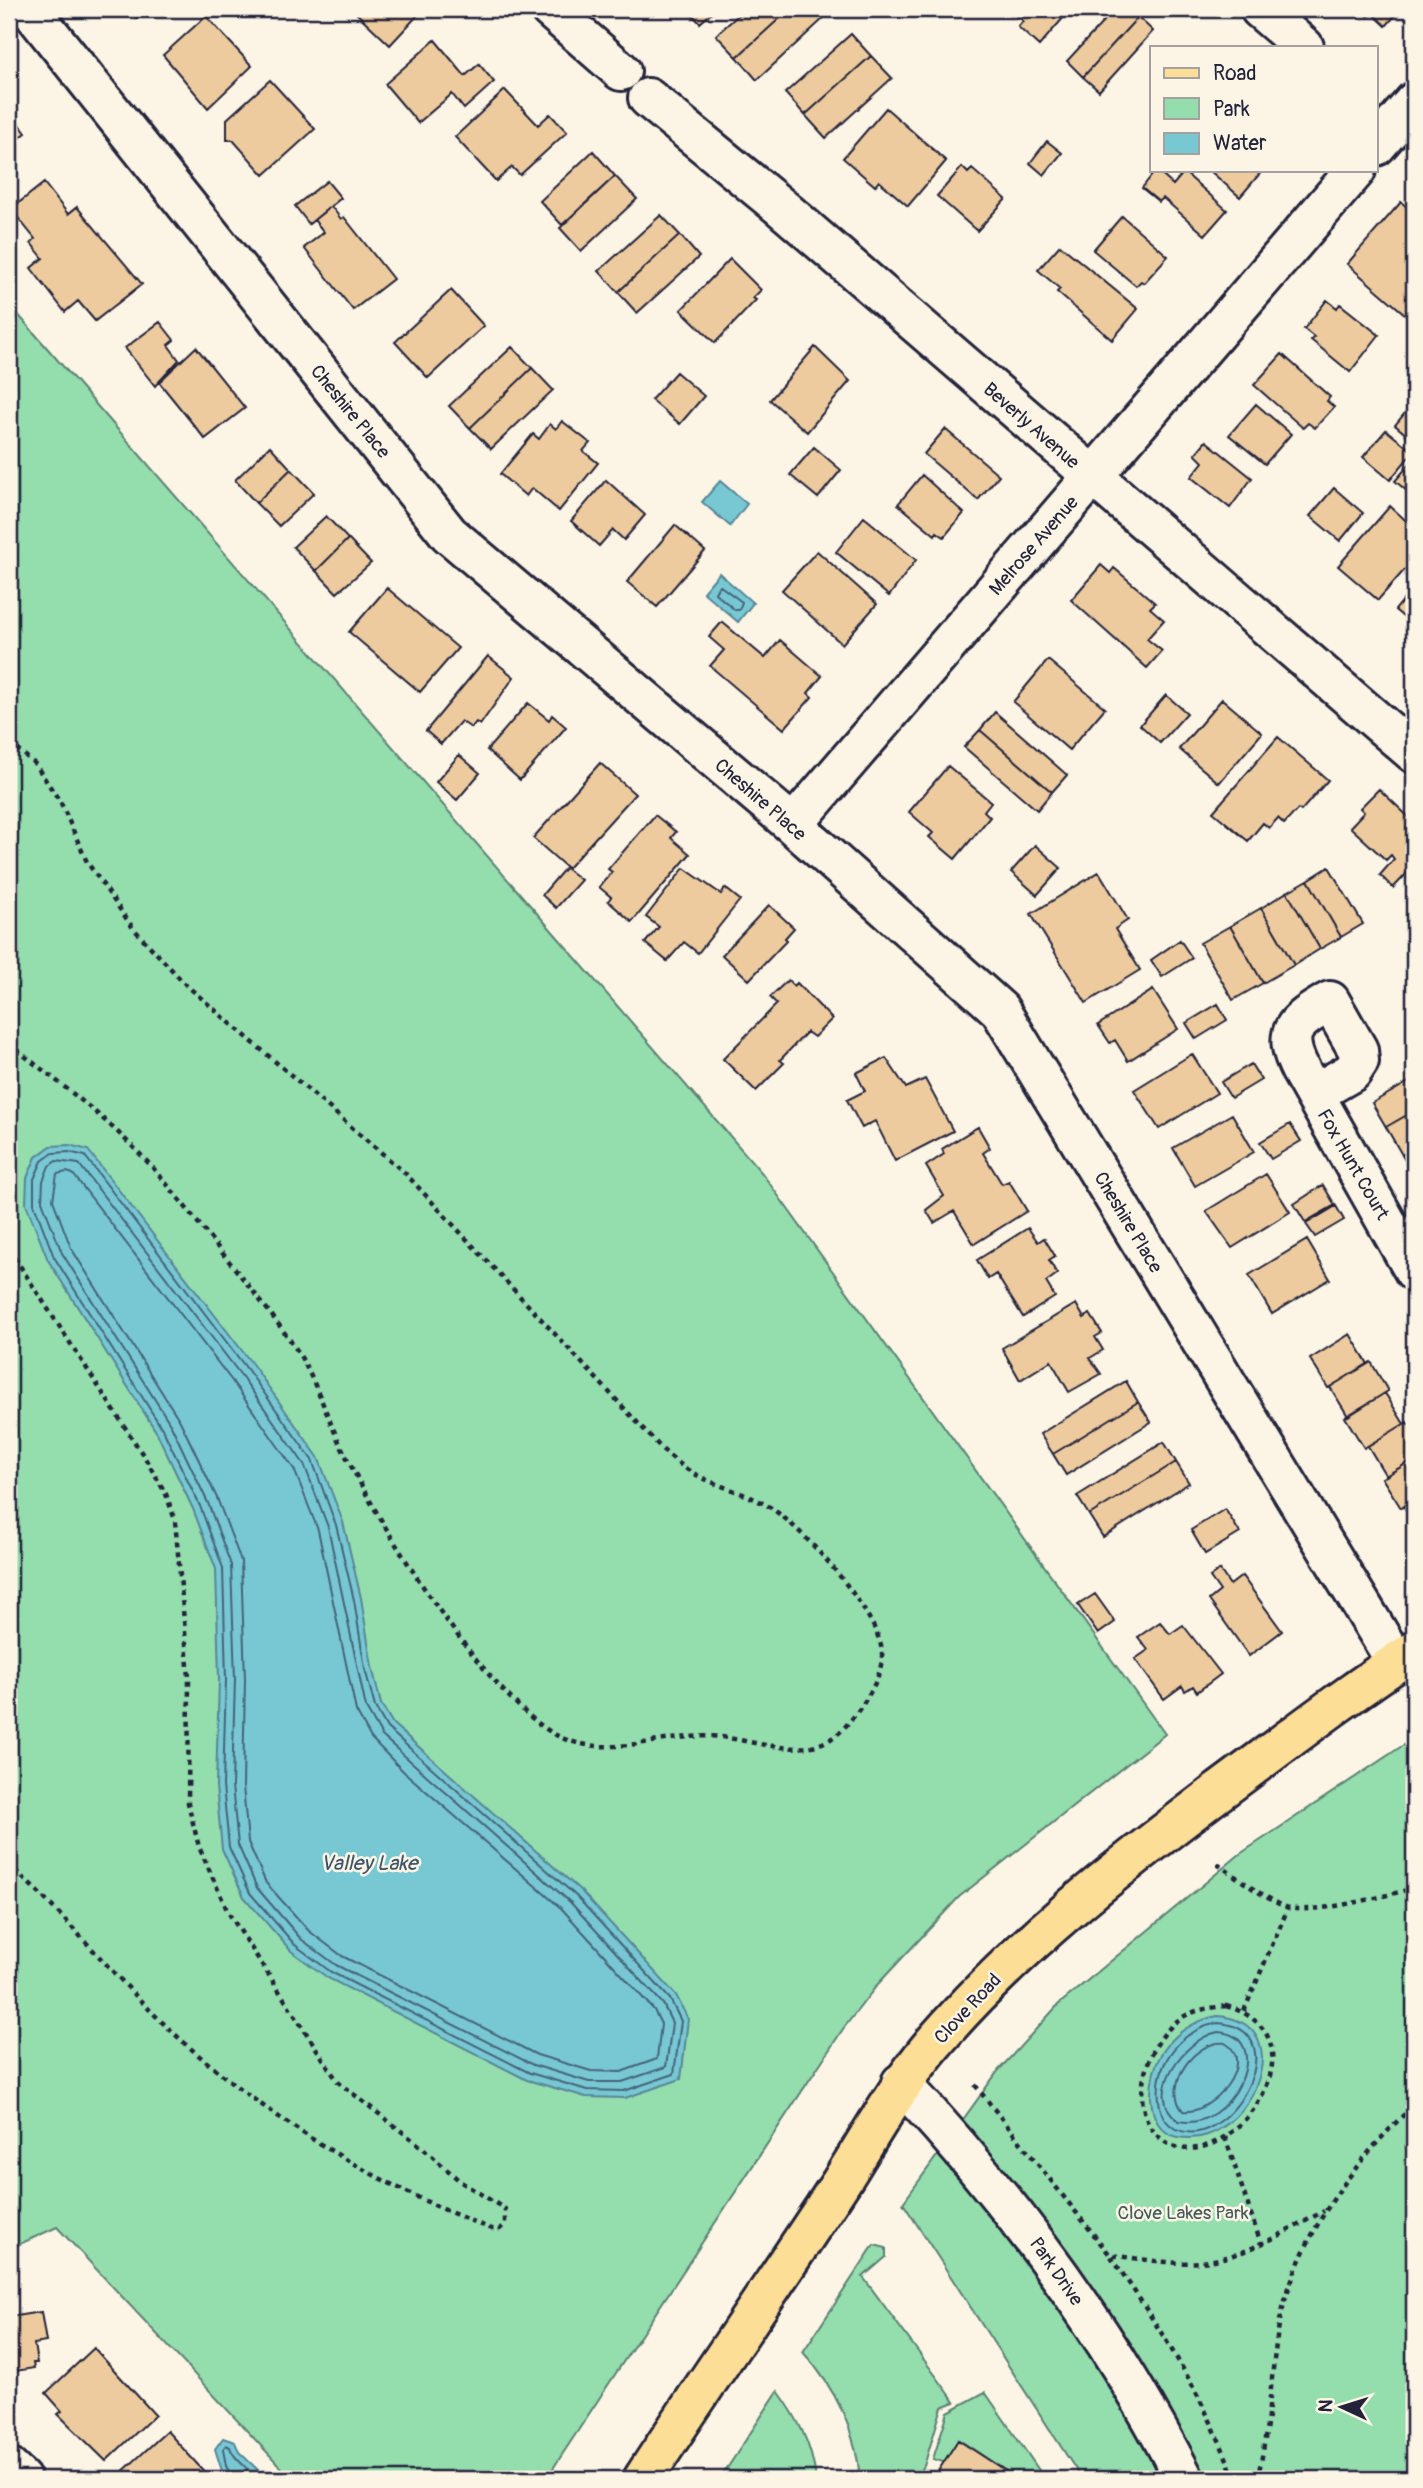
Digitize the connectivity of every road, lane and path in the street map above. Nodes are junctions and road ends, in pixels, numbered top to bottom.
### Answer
1 (30, 9) edge
2 (550, 9) edge
3 (1260, 9) edge
4 (1303, 46) edge
5 (621, 71) dead end
6 (648, 98) dead end
7 (1354, 172) edge
8 (1092, 477) junction
9 (9, 742) edge
10 (1414, 753) edge
11 (793, 825) junction
12 (9, 1044) edge
13 (1314, 1094) dead end
14 (9, 1249) edge
15 (1414, 1271) edge
16 (1405, 1657) edge
17 (1217, 1864) dead end
18 (9, 1865) edge
19 (1414, 1888) edge
20 (1288, 1908) junction
21 (1244, 2011) junction
22 (901, 2083) junction
23 (975, 2085) dead end
24 (1414, 2105) edge
25 (1168, 2133) dead end
26 (1225, 2137) junction
27 (1162, 2140) junction
28 (1324, 2211) junction
29 (1261, 2244) junction
30 (1110, 2255) junction
31 (9, 2468) edge
32 (22, 2479) edge
33 (643, 2479) edge
34 (1184, 2479) edge
35 (1234, 2479) edge
36 (1257, 2479) edge

1 - 11 street, Cheshire Place
2 - 5 street
3 - 4 street
6 - 8 street, Beverly Avenue
7 - 8 street, Melrose Avenue
8 - 10 street, Beverly Avenue
8 - 11 street, Melrose Avenue
9 - 12 path
11 - 16 street, Cheshire Place
13 - 15 street, Fox Hunt Court
14 - 18 path
16 - 22 main road, Clove Road
17 - 20 path
19 - 20 path
20 - 21 path
21 - 26 path
21 - 27 path
22 - 33 main road, Clove Road
22 - 34 street, Park Drive
23 - 30 path
24 - 28 path
25 - 27 path
26 - 27 path
26 - 29 path
28 - 29 path
28 - 36 path
29 - 30 path
30 - 35 path
31 - 32 street

